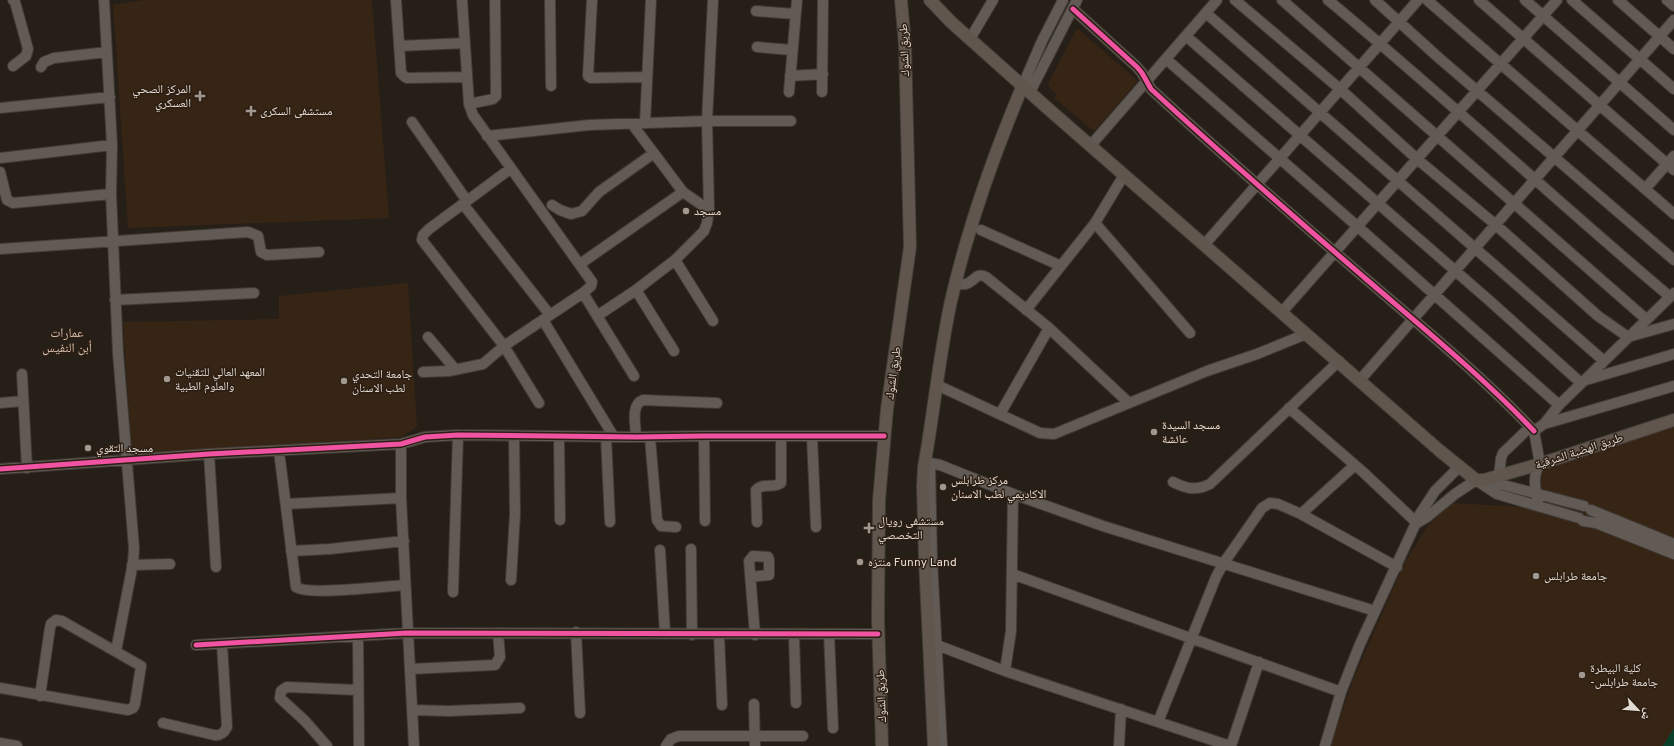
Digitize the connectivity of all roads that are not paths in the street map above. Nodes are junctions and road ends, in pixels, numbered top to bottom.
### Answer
1 (13, 0) edge
2 (104, 0) edge
3 (396, 0) edge
4 (462, 0) edge
5 (495, 0) edge
6 (550, 0) edge
7 (592, 0) edge
8 (650, 0) edge
9 (713, 0) edge
10 (796, 0) edge
11 (823, 0) edge
12 (901, 0) edge
13 (923, 0) edge
14 (930, 0) edge
15 (993, 0) edge
16 (1063, 0) edge
17 (1217, 0) edge
18 (1235, 0) edge
19 (1282, 0) edge
20 (1328, 0) edge
21 (1375, 0) edge
22 (1418, 0) edge
23 (1427, 0) edge
24 (1479, 0) edge
25 (1525, 0) edge
26 (1557, 0) edge
27 (1572, 0) edge
28 (1618, 0) edge
29 (1667, 0) edge
30 (1075, 4) edge
31 (1674, 6) edge
32 (756, 11) dead end
33 (1206, 13) junction
34 (795, 14) junction
35 (1544, 15) junction
36 (1674, 20) edge
37 (951, 22) junction
38 (1399, 22) junction
39 (1186, 36) junction
40 (1660, 37) junction
41 (970, 39) junction
42 (1523, 39) junction
43 (465, 43) junction
44 (1380, 44) junction
45 (399, 46) junction
46 (757, 47) dead end
47 (1674, 49) edge
48 (792, 50) junction
49 (107, 52) junction
50 (1166, 59) junction
51 (1640, 60) junction
52 (1501, 64) junction
53 (13, 66) dead end
54 (41, 67) dead end
55 (1359, 68) junction
56 (822, 74) junction
57 (790, 76) junction
58 (467, 77) junction
59 (646, 77) junction
60 (1146, 81) junction
61 (1620, 82) junction
62 (550, 86) dead end
63 (1027, 88) junction
64 (1674, 89) edge
65 (1340, 90) junction
66 (1477, 90) junction
67 (789, 92) dead end
68 (822, 92) dead end
69 (110, 97) junction
70 (469, 104) junction
71 (1600, 105) junction
72 (0, 108) edge
73 (1320, 113) junction
74 (1457, 113) junction
75 (707, 121) junction
76 (791, 121) dead end
77 (412, 122) dead end
78 (645, 123) junction
79 (632, 124) junction
80 (1578, 130) junction
81 (1674, 130) edge
82 (1300, 135) junction
83 (1438, 135) junction
84 (487, 136) junction
85 (112, 145) junction
86 (1091, 145) junction
87 (654, 152) junction
88 (1555, 157) junction
89 (0, 158) edge
90 (1417, 158) junction
91 (1279, 159) junction
92 (1672, 163) edge
93 (510, 169) junction
94 (0, 172) edge
95 (1124, 174) junction
96 (1397, 181) junction
97 (1534, 181) junction
98 (1257, 185) junction
99 (1645, 189) junction
100 (683, 192) junction
101 (111, 194) junction
102 (465, 203) junction
103 (1515, 203) junction
104 (1377, 204) junction
105 (552, 205) dead end
106 (709, 210) junction
107 (1674, 214) edge
108 (1095, 223) junction
109 (1496, 225) junction
110 (1357, 226) junction
111 (981, 230) dead end
112 (113, 241) junction
113 (1205, 244) junction
114 (0, 249) edge
115 (1475, 249) junction
116 (319, 252) dead end
117 (1335, 252) junction
118 (675, 260) junction
119 (1674, 260) edge
120 (580, 264) junction
121 (1061, 266) junction
122 (1455, 271) junction
123 (956, 283) junction
124 (636, 290) junction
125 (254, 293) dead end
126 (583, 293) junction
127 (1671, 294) edge
128 (1435, 295) junction
129 (115, 300) junction
130 (1026, 310) junction
131 (1282, 312) junction
132 (597, 316) junction
133 (547, 318) junction
134 (1413, 319) junction
135 (1646, 319) junction
136 (713, 320) dead end
137 (1674, 324) edge
138 (1049, 328) junction
139 (1190, 333) dead end
140 (1306, 334) junction
141 (428, 337) dead end
142 (1628, 337) junction
143 (504, 346) junction
144 (674, 351) dead end
145 (1674, 354) edge
146 (1339, 361) junction
147 (1604, 361) junction
148 (455, 369) junction
149 (423, 372) dead end
150 (22, 374) dead end
151 (634, 376) dead end
152 (1360, 380) junction
153 (1582, 382) junction
154 (937, 385) junction
155 (1674, 386) edge
156 (23, 401) junction
157 (0, 402) edge
158 (717, 402) dead end
159 (539, 403) dead end
160 (1129, 403) junction
161 (1559, 405) junction
162 (1289, 408) junction
163 (1000, 414) junction
164 (1674, 420) edge
165 (1544, 424) junction
166 (1532, 429) junction
167 (458, 435) junction
168 (514, 436) junction
169 (704, 436) junction
170 (781, 436) junction
171 (812, 436) junction
172 (884, 436) junction
173 (558, 437) junction
174 (610, 437) junction
175 (636, 438) junction
176 (650, 438) junction
177 (401, 444) junction
178 (279, 451) junction
179 (209, 454) junction
180 (127, 461) junction
181 (928, 463) junction
182 (1540, 464) junction
183 (1355, 465) junction
184 (1459, 467) junction
185 (27, 468) junction
186 (0, 470) edge
187 (1514, 471) junction
188 (1499, 476) junction
189 (1480, 480) junction
190 (1173, 482) dead end
191 (1512, 487) junction
192 (1536, 493) junction
193 (1013, 494) junction
194 (401, 498) junction
195 (1512, 499) junction
196 (286, 504) junction
197 (1539, 506) junction
198 (1588, 508) junction
199 (1301, 514) junction
200 (1581, 519) junction
201 (560, 520) dead end
202 (705, 521) dead end
203 (610, 522) dead end
204 (757, 522) dead end
205 (1416, 523) junction
206 (676, 527) dead end
207 (816, 527) dead end
208 (404, 541) junction
209 (1674, 544) edge
210 (691, 549) dead end
211 (660, 550) dead end
212 (291, 551) junction
213 (1674, 554) edge
214 (170, 564) dead end
215 (1223, 564) junction
216 (132, 565) junction
217 (216, 567) dead end
218 (1396, 567) junction
219 (1012, 574) junction
220 (750, 577) dead end
221 (511, 580) dead end
222 (405, 585) junction
223 (453, 592) dead end
224 (1375, 611) junction
225 (576, 632) junction
226 (407, 633) junction
227 (498, 633) junction
228 (665, 634) junction
229 (692, 634) junction
230 (829, 634) junction
231 (878, 634) junction
232 (719, 635) junction
233 (755, 635) junction
234 (794, 635) junction
235 (358, 636) junction
236 (1191, 638) junction
237 (933, 643) junction
238 (222, 644) junction
239 (196, 645) dead end
240 (116, 651) junction
241 (1259, 662) junction
242 (410, 669) junction
243 (1005, 671) junction
244 (0, 688) edge
245 (358, 690) junction
246 (1341, 692) junction
247 (40, 696) junction
248 (796, 703) dead end
249 (754, 704) dead end
250 (722, 705) dead end
251 (520, 708) dead end
252 (1121, 709) junction
253 (412, 710) junction
254 (580, 713) dead end
255 (1158, 722) junction
256 (163, 723) dead end
257 (834, 728) dead end
258 (804, 736) dead end
259 (755, 741) edge
260 (0, 743) edge
261 (1211, 743) edge
262 (17, 746) edge
263 (327, 746) edge
264 (359, 746) edge
265 (414, 746) edge
266 (666, 746) edge
267 (882, 746) edge
268 (934, 746) edge
269 (942, 746) edge
270 (1119, 746) edge
271 (1231, 746) edge
272 (1325, 746) edge

1 - 53 street
2 - 49 street
3 - 45 street
4 - 43 street
5 - 70 street
6 - 62 street
7 - 59 street
8 - 59 street
9 - 75 street
10 - 34 street
11 - 56 street
12 - 172 main road, طريق الشوك
13 - 37 main road
14 - 37 main road
15 - 41 street
16 - 63 street
17 - 33 street
18 - 65 street
19 - 55 street
20 - 44 street
21 - 38 street
22 - 38 street
23 - 52 street
24 - 42 street
25 - 35 street
26 - 35 street
27 - 51 street
28 - 40 street
29 - 31 street
30 - 60 street
30 - 63 street
32 - 34 street
33 - 39 street
33 - 73 street
34 - 48 street
35 - 42 street
35 - 61 street
36 - 40 street
37 - 41 main road
38 - 44 street
38 - 66 street
39 - 50 street
39 - 82 street
40 - 47 street
40 - 51 street
41 - 63 main road
42 - 52 street
42 - 71 street
43 - 45 street
43 - 58 street
44 - 55 street
44 - 74 street
45 - 58 street
46 - 48 street
48 - 57 street
49 - 54 street
49 - 69 street
50 - 60 street
50 - 91 street
51 - 61 street
51 - 64 street
52 - 66 street
52 - 80 street
55 - 65 street
55 - 83 street
56 - 57 street
56 - 68 street
57 - 67 street
58 - 70 street
59 - 78 street
60 - 86 street
60 - 98 street
61 - 71 street
61 - 81 street
63 - 86 main road
63 - 123 main road
65 - 73 street
65 - 90 street
66 - 74 street
66 - 88 street
69 - 72 street
69 - 85 street
70 - 84 street
71 - 80 street
71 - 92 street
73 - 82 street
73 - 96 street
74 - 83 street
74 - 97 street
75 - 76 street
75 - 78 street
75 - 106 street
77 - 102 street
78 - 79 street
79 - 84 street
79 - 87 street
80 - 88 street
80 - 99 street
82 - 91 street
82 - 104 street
83 - 90 street
83 - 103 street
84 - 93 street
85 - 89 street
85 - 101 street
86 - 95 main road
87 - 100 street
87 - 105 street
88 - 97 street
88 - 119 street
90 - 96 street
90 - 109 street
91 - 98 street
91 - 110 street
92 - 99 street
93 - 102 street
93 - 120 street
94 - 101 street
95 - 108 street
95 - 113 main road
96 - 104 street
96 - 115 street
97 - 103 street
97 - 127 street
98 - 113 street
98 - 117 street
99 - 107 street
100 - 106 street
100 - 120 street
101 - 112 street
102 - 133 street
102 - 143 street
103 - 109 street
103 - 135 street
104 - 110 street
104 - 122 street
106 - 118 street
108 - 121 street
108 - 139 street
109 - 115 street
109 - 142 street
110 - 117 street
110 - 128 street
111 - 121 street
112 - 114 street
112 - 116 street
112 - 129 street
113 - 131 main road
115 - 122 street
115 - 147 street
117 - 131 street
117 - 134 street
118 - 124 street
118 - 136 street
120 - 126 street
121 - 130 street
122 - 128 street
122 - 153 street
123 - 130 street
123 - 154 main road
124 - 132 street
124 - 144 street
125 - 129 street
126 - 132 street
126 - 133 street
127 - 135 street
128 - 134 street
128 - 161 street
129 - 180 street
130 - 138 street
131 - 140 main road
132 - 151 street
133 - 143 street
133 - 174 street
134 - 152 street
134 - 166 street
135 - 142 street
137 - 142 street
138 - 160 street
138 - 163 street
140 - 146 main road
140 - 160 street
141 - 148 street
142 - 147 street
143 - 148 street
143 - 159 street
145 - 153 street
146 - 152 main road
146 - 162 street
147 - 153 street
148 - 149 street
150 - 156 street
152 - 184 main road
153 - 161 street
154 - 163 street
154 - 181 main road
155 - 165 street
156 - 157 street
156 - 185 street
158 - 175 street
160 - 163 street
161 - 165 street
162 - 183 street
162 - 190 street
164 - 182 main road, طريق الهضبة الشرقية
165 - 166 street
166 - 182 street
166 - 188 street
167 - 168 street
167 - 177 street
167 - 223 street
168 - 173 street
168 - 221 street
169 - 170 street
169 - 176 street
169 - 202 street
170 - 171 street
170 - 204 street
171 - 172 street
171 - 207 street
172 - 231 main road, طريق الشوك
173 - 174 street
173 - 201 street
174 - 175 street
174 - 203 street
175 - 176 street
176 - 206 street
177 - 178 street
177 - 194 street
178 - 179 street
178 - 196 street
179 - 180 street
179 - 217 street
180 - 185 street
180 - 216 street
181 - 193 street
181 - 237 main road
182 - 187 main road, طريق الهضبة الشرقية
182 - 192 street
183 - 199 street
183 - 205 street
184 - 189 main road
184 - 205 street
185 - 186 street
187 - 188 main road, طريق الهضبة الشرقية
187 - 191 street
188 - 189 main road, طريق الهضبة الشرقية
189 - 191 street
189 - 195 street
189 - 205 street
191 - 192 street
191 - 195 street
192 - 197 street
192 - 198 street
193 - 215 street
193 - 219 street
194 - 196 street
194 - 208 street
195 - 197 street
196 - 212 street
197 - 200 street
198 - 200 street
198 - 209 street
199 - 215 street
199 - 218 street
200 - 213 street
205 - 218 street
208 - 212 street
208 - 222 street
210 - 229 street
211 - 228 street
212 - 222 street
214 - 216 street
215 - 224 street
215 - 236 street
216 - 240 street
218 - 224 street
219 - 236 street
219 - 243 street
220 - 233 street
222 - 226 street
224 - 246 street
225 - 227 street
225 - 228 street
225 - 254 street
226 - 227 street
226 - 235 street
226 - 242 street
227 - 242 street
228 - 229 street
229 - 232 street
230 - 231 street
230 - 234 street
230 - 257 street
231 - 267 main road, طريق الشوك
232 - 233 street
232 - 250 street
233 - 234 street
234 - 248 street
235 - 238 street
235 - 245 street
236 - 241 street
236 - 255 street
237 - 243 street
237 - 268 main road
237 - 269 street
238 - 239 street
238 - 256 street
240 - 247 street
240 - 247 street
241 - 246 street
241 - 271 street
242 - 253 street
243 - 252 street
244 - 247 street
245 - 263 street
245 - 264 street
246 - 272 street
249 - 259 street
251 - 253 street
252 - 255 street
252 - 270 street
253 - 265 street
255 - 261 street
258 - 259 street
259 - 266 street
260 - 262 street
261 - 271 street

